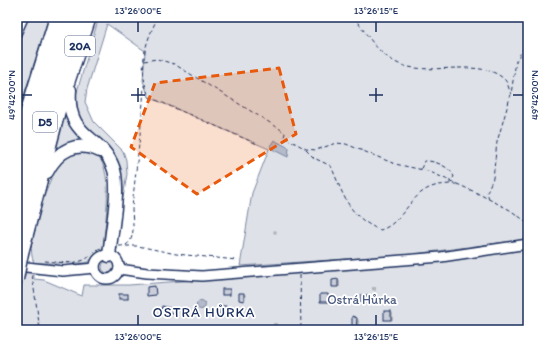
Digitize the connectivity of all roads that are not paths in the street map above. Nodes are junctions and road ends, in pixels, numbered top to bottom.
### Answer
1 (25, 17) edge
2 (56, 17) edge
3 (68, 17) edge
4 (78, 17) edge
5 (90, 17) edge
6 (17, 35) edge
7 (71, 74) junction
8 (17, 143) edge
9 (105, 154) junction
10 (17, 187) edge
11 (37, 192) junction
12 (17, 229) edge
13 (528, 244) edge
14 (110, 250) junction
15 (17, 266) edge
16 (95, 268) junction
17 (119, 269) junction
18 (17, 279) edge

1 - 6 street
2 - 8 highway
3 - 10 highway, D5
4 - 12 highway, D5
5 - 7 highway, 20A
7 - 9 highway
7 - 11 highway, 20A
9 - 11 highway
9 - 14 highway
11 - 18 highway, 20A, bridge
13 - 17 main road
14 - 16 main road
14 - 17 main road
15 - 16 main road
16 - 17 main road

